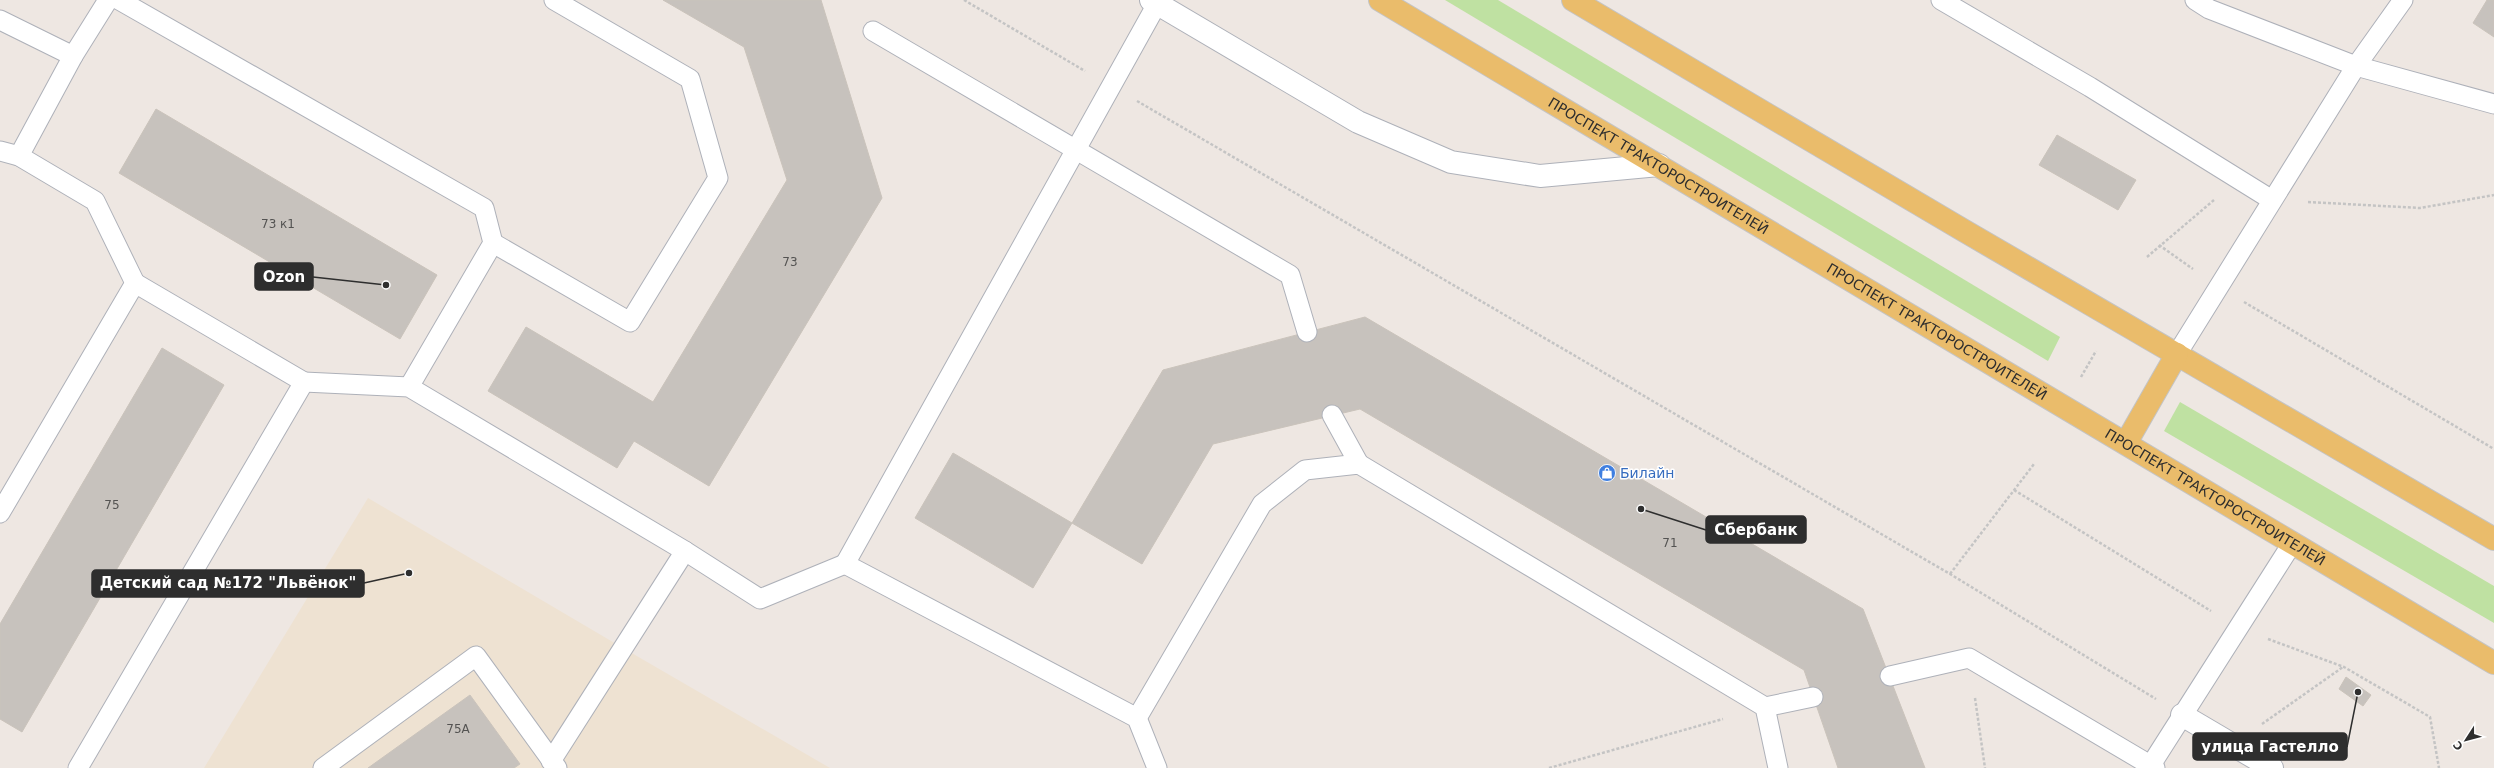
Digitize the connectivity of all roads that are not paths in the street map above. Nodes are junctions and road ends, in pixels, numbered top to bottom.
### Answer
1 (108, 0) edge
2 (119, 0) edge
3 (554, 0) edge
4 (1380, 0) edge
5 (1574, 0) edge
6 (1941, 0) edge
7 (2195, 0) edge
8 (2403, 0) edge
9 (1154, 2) edge
10 (0, 20) edge
11 (873, 31) dead end
12 (73, 56) junction
13 (2356, 66) junction
14 (2494, 104) edge
15 (1077, 150) junction
16 (0, 151) edge
17 (19, 156) junction
18 (1659, 165) junction
19 (2272, 200) junction
20 (493, 243) junction
21 (135, 283) junction
22 (1307, 332) dead end
23 (2177, 354) junction
24 (304, 382) junction
25 (409, 387) junction
26 (1332, 415) dead end
27 (2126, 443) junction
28 (1359, 464) junction
29 (0, 513) edge
30 (2494, 539) edge
31 (2293, 542) junction
32 (685, 551) junction
33 (845, 564) junction
34 (2494, 662) edge
35 (1890, 676) dead end
36 (1814, 697) dead end
37 (1766, 707) junction
38 (2182, 715) junction
39 (1137, 718) junction
40 (554, 764) edge
41 (2151, 767) edge
42 (78, 768) edge
43 (323, 768) edge
44 (1157, 768) edge
45 (1778, 768) edge
46 (2272, 768) edge

1 - 12 lane
2 - 20 lane
3 - 20 lane
4 - 18 main road, ПРОСПЕКТ ТРАКТОРОСТРОИТЕЛЕЙ
5 - 23 main road
6 - 19 lane
7 - 13 lane
8 - 13 lane
9 - 15 lane
9 - 18 street
10 - 12 lane
11 - 15 lane
12 - 17 lane
13 - 14 lane
13 - 19 lane
15 - 22 lane
15 - 33 lane
16 - 17 lane
17 - 21 lane
18 - 27 main road, ПРОСПЕКТ ТРАКТОРОСТРОИТЕЛЕЙ
19 - 23 lane
20 - 25 lane
21 - 24 lane
21 - 29 lane
23 - 27 main road
23 - 30 main road
24 - 25 lane
24 - 42 lane
25 - 32 lane
26 - 28 lane
27 - 31 main road, ПРОСПЕКТ ТРАКТОРОСТРОИТЕЛЕЙ
28 - 37 lane
28 - 39 lane
31 - 34 main road, ПРОСПЕКТ ТРАКТОРОСТРОИТЕЛЕЙ
31 - 38 lane
32 - 33 lane
32 - 40 lane
33 - 39 lane
35 - 41 lane
36 - 37 lane
37 - 45 lane
38 - 41 lane
38 - 46 street
39 - 44 lane
40 - 43 lane

